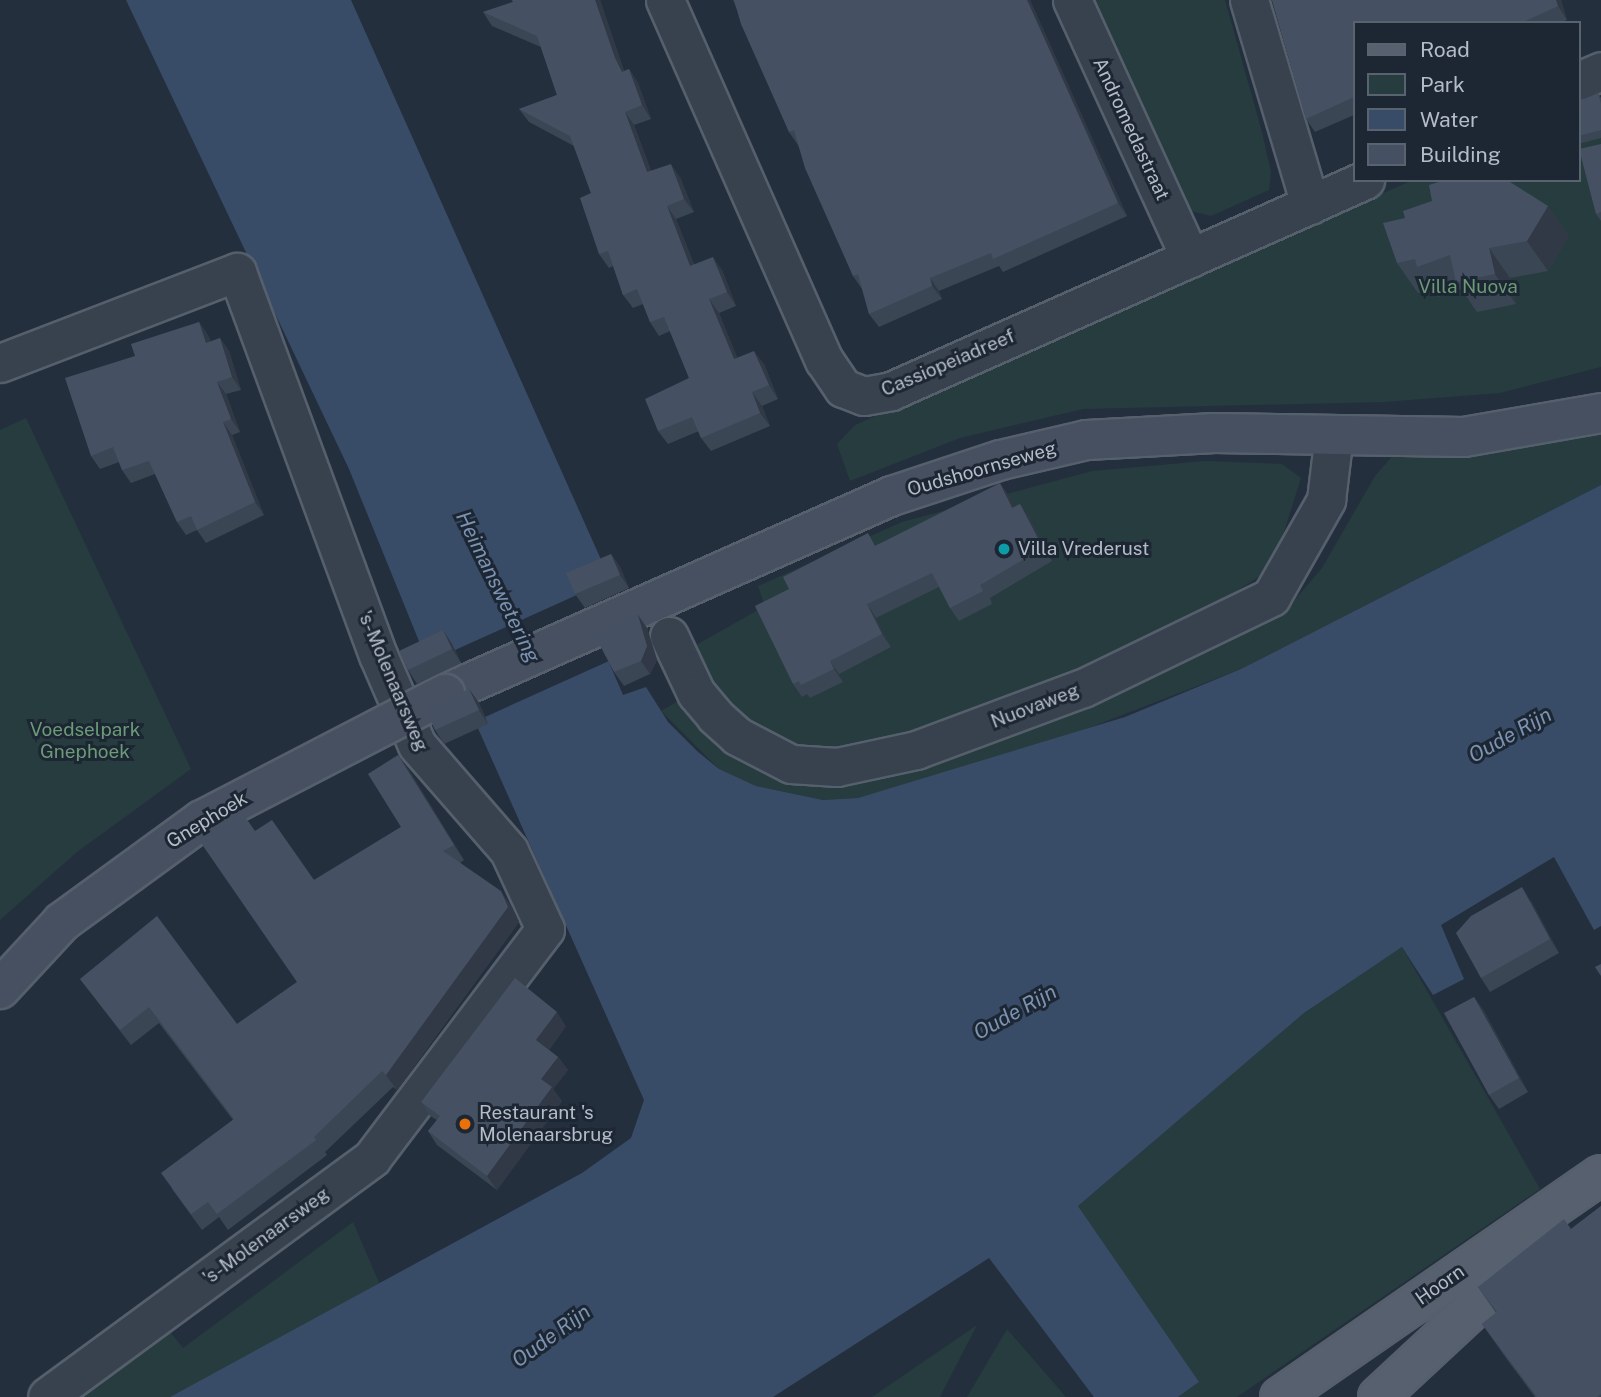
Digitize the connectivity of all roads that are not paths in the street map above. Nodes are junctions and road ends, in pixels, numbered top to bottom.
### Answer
1 (665, 0) edge
2 (1072, 0) edge
3 (1249, 0) edge
4 (1601, 71) edge
5 (1580, 80) edge
6 (1361, 182) edge
7 (1310, 205) junction
8 (1190, 258) junction
9 (0, 363) edge
10 (1601, 412) edge
11 (1334, 435) junction
12 (669, 636) dead end
13 (445, 694) joint
14 (0, 989) edge
15 (1601, 1175) edge
16 (1601, 1200) edge
17 (47, 1397) edge
18 (1280, 1397) edge
19 (1378, 1397) edge

1 - 8 street, Cassiopeiadreef
2 - 8 street, Andromedastraat
3 - 7 street
4 - 5 street
6 - 7 street, Cassiopeiadreef
7 - 8 street, Cassiopeiadreef
9 - 17 street, 's-Molenaarsweg
10 - 11 street, Oudshoornseweg
11 - 12 street, Nuovaweg
11 - 13 street, Oudshoornseweg
13 - 14 street, Gnephoek, bridge
15 - 18 main road, Hoorn
16 - 19 main road, Hoorn

